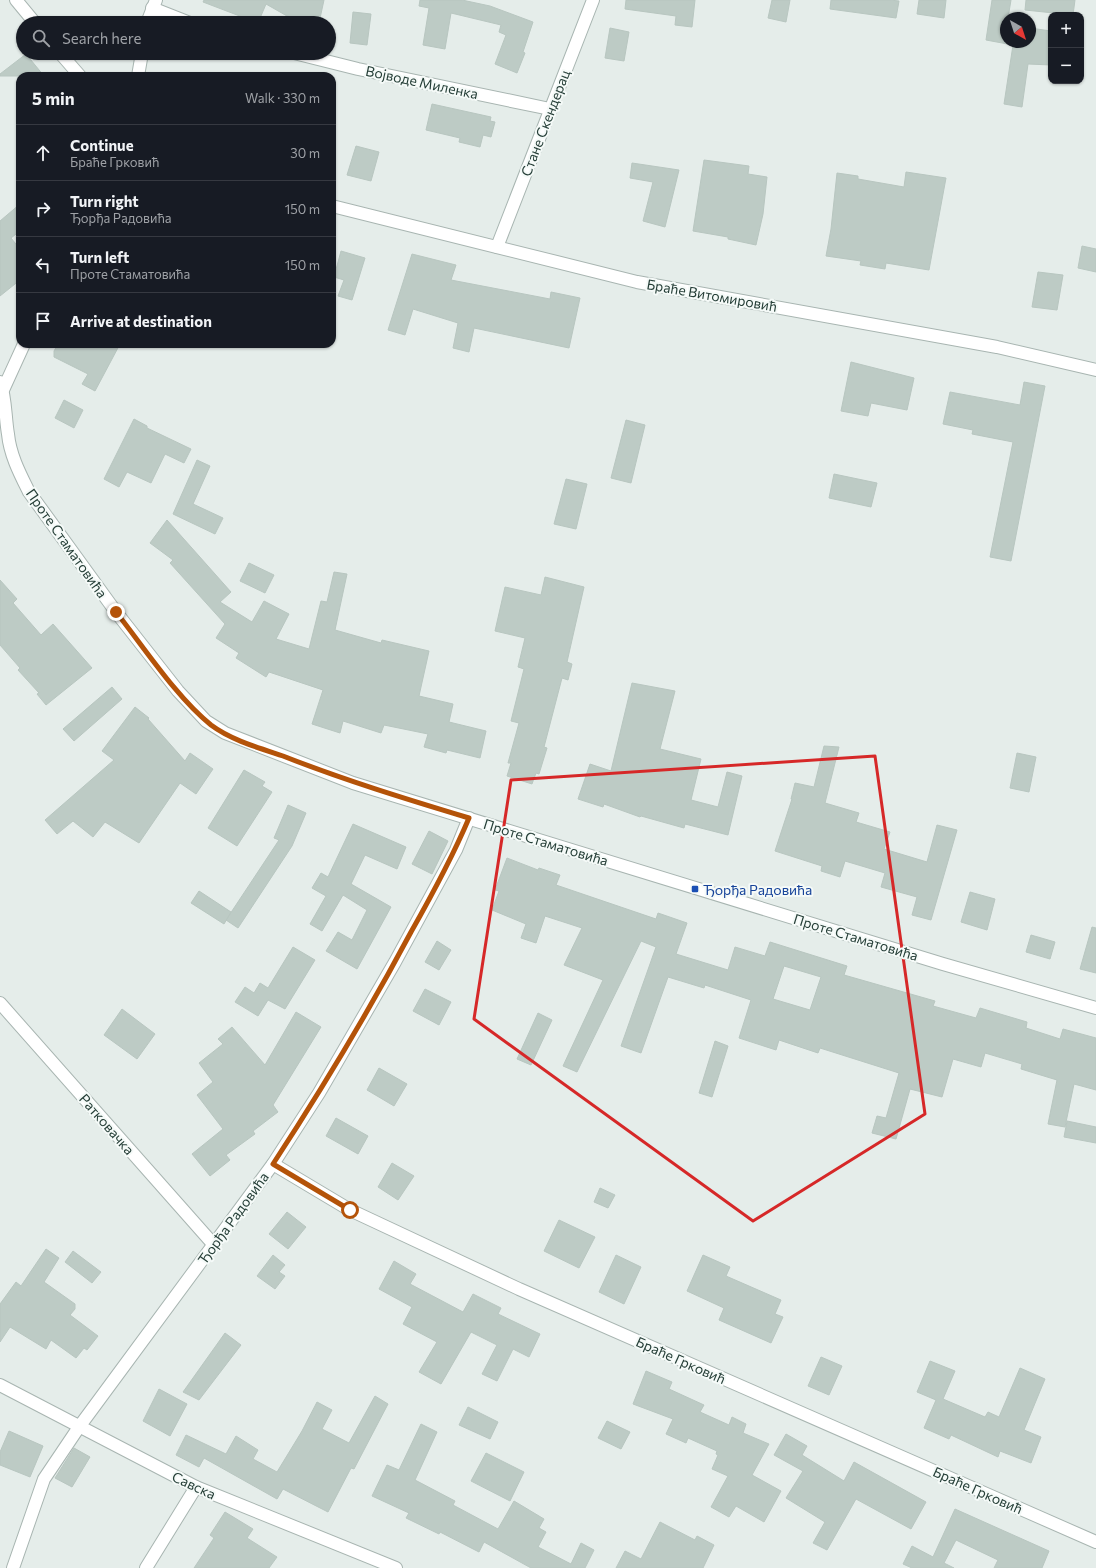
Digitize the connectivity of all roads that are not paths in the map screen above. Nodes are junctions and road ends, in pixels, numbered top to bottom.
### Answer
1 (16, 0) edge
2 (593, 0) edge
3 (154, 4) edge
4 (29, 16) edge
5 (150, 16) edge
6 (177, 16) edge
7 (66, 60) edge
8 (141, 60) edge
9 (322, 60) edge
10 (77, 72) edge
11 (139, 72) edge
12 (550, 108) junction
13 (336, 207) edge
14 (497, 247) junction
15 (22, 348) edge
16 (1096, 370) edge
17 (1, 386) edge
18 (469, 818) junction
19 (0, 1003) edge
20 (1096, 1008) edge
21 (273, 1164) junction
22 (214, 1245) junction
23 (0, 1385) edge
24 (80, 1427) junction
25 (196, 1487) junction
26 (1096, 1542) edge
27 (13, 1568) edge
28 (146, 1568) edge
29 (396, 1568) edge

1 - 4 street
2 - 12 street, Стане Скендерац
3 - 5 street
3 - 6 street
7 - 10 street
8 - 11 street
9 - 12 street, Војводе Миленка
12 - 14 street, Стане Скендерац
13 - 14 street, Браће Витомировић
14 - 16 street, Браће Витомировић
15 - 17 street
17 - 18 street, Проте Стаматовића
18 - 20 street, Проте Стаматовића
18 - 21 street, Ђорђа Радовића
19 - 22 street, Ратковачка
21 - 22 street, Ђорђа Радовића
21 - 26 street, Браће Грковић
22 - 24 street, Ђорђа Радовића
23 - 24 street, Савска
24 - 25 street, Савска
24 - 27 street, Ђорђа Радовића
25 - 28 street
25 - 29 street, Савска

